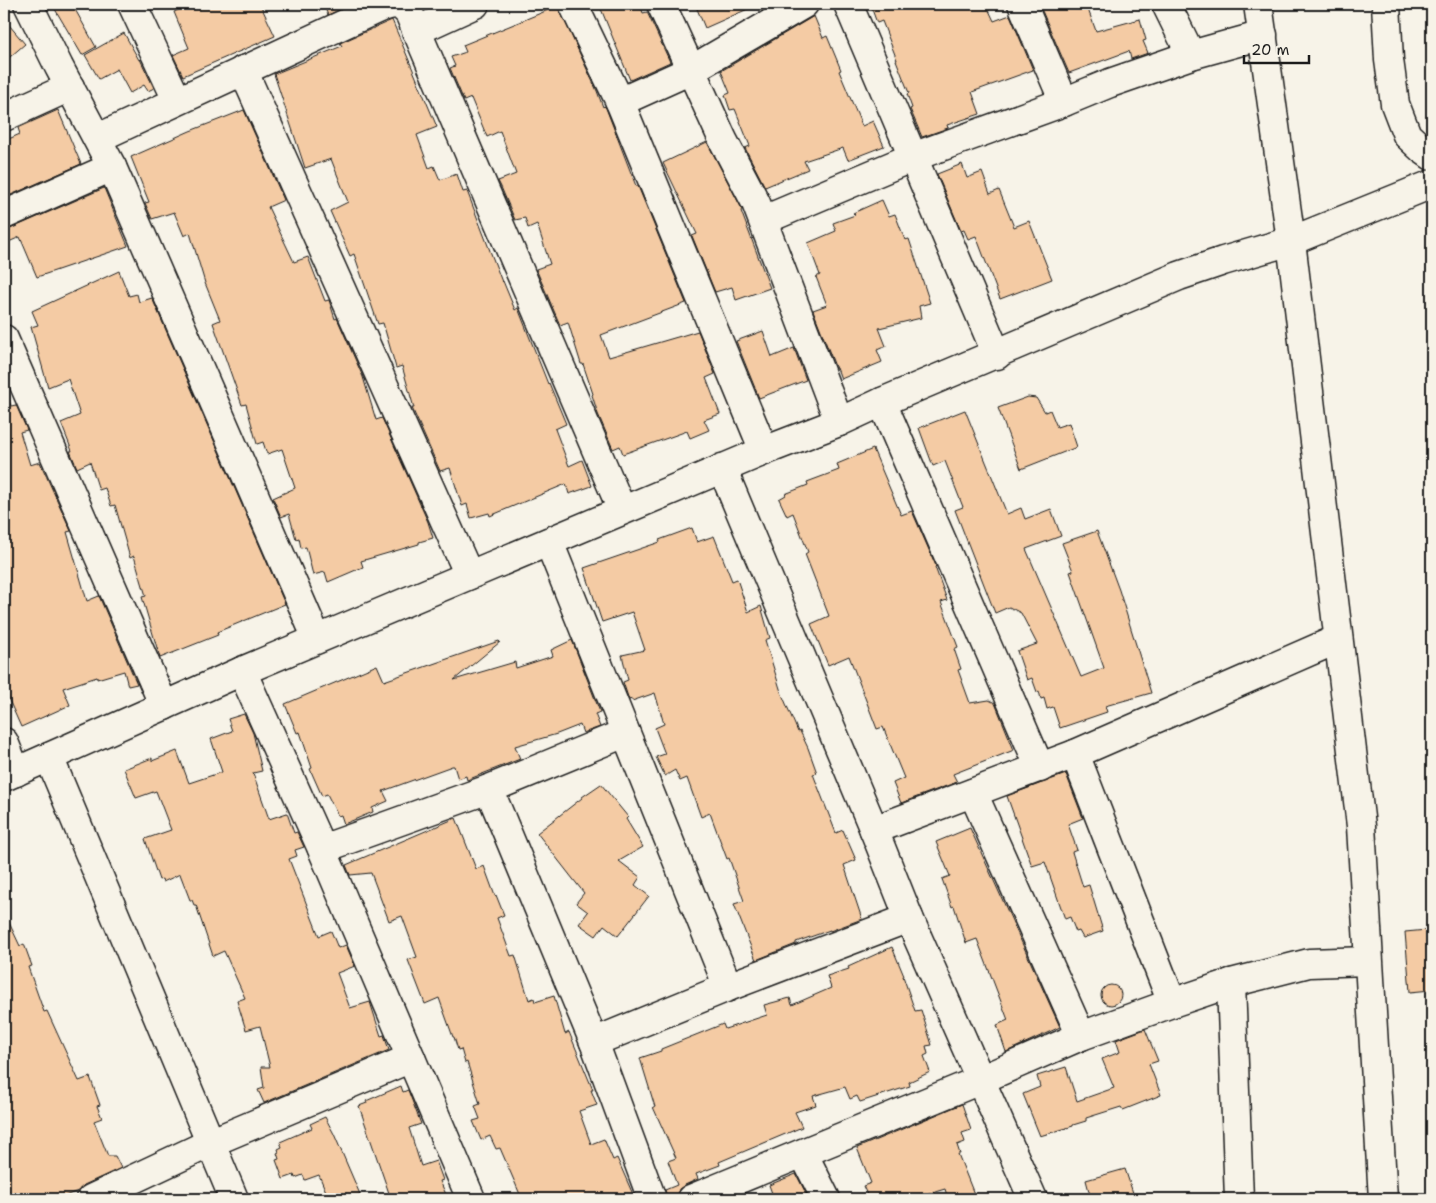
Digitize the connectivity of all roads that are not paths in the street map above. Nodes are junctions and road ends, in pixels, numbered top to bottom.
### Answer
1 (28, 4) edge
2 (132, 4) edge
3 (393, 4) edge
4 (475, 4) edge
5 (573, 4) edge
6 (661, 4) edge
7 (804, 4) edge
8 (848, 4) edge
9 (1022, 4) edge
10 (1166, 4) edge
11 (1258, 4) edge
12 (1386, 4) edge
13 (416, 31) junction
14 (1263, 35) junction
15 (1191, 55) junction
16 (243, 70) junction
17 (691, 70) junction
18 (70, 87) junction
19 (177, 100) junction
20 (620, 102) junction
21 (1064, 102) junction
22 (4, 117) edge
23 (98, 138) junction
24 (1432, 156) edge
25 (913, 157) junction
26 (112, 167) junction
27 (1432, 184) edge
28 (4, 215) edge
29 (764, 220) junction
30 (1291, 241) junction
31 (4, 340) edge
32 (996, 355) junction
33 (882, 402) junction
34 (839, 422) junction
35 (764, 451) junction
36 (722, 468) junction
37 (622, 510) junction
38 (549, 542) junction
39 (469, 575) junction
40 (317, 639) junction
41 (1338, 639) junction
42 (242, 671) junction
43 (164, 706) junction
44 (625, 733) junction
45 (4, 742) edge
46 (1075, 754) junction
47 (49, 757) junction
48 (1040, 768) junction
49 (10, 775) edge
50 (489, 789) junction
51 (973, 793) junction
52 (874, 830) junction
53 (322, 849) junction
54 (909, 918) junction
55 (1368, 961) junction
56 (1231, 984) junction
57 (728, 988) junction
58 (1172, 1003) junction
59 (1080, 1036) junction
60 (594, 1042) junction
61 (410, 1058) junction
62 (980, 1080) junction
63 (210, 1143) junction
64 (803, 1153) junction
65 (91, 1199) edge
66 (234, 1199) edge
67 (471, 1199) edge
68 (652, 1199) edge
69 (691, 1199) edge
70 (826, 1199) edge
71 (1033, 1199) edge
72 (1239, 1199) edge
73 (1382, 1199) edge

1 - 18 street
2 - 19 street
3 - 13 street
3 - 16 street
4 - 13 street
5 - 20 street
6 - 17 street
7 - 17 street
8 - 25 street
9 - 21 street
10 - 15 street
11 - 14 street
12 - 24 street
13 - 37 street
14 - 15 street
14 - 30 street
15 - 21 street
16 - 19 street
16 - 39 street
17 - 20 street
17 - 29 street
18 - 22 street
18 - 23 street
19 - 23 street
20 - 35 street
21 - 25 street
23 - 26 street
25 - 29 street
25 - 32 street
26 - 28 street
26 - 40 street
27 - 30 street
29 - 34 street
30 - 32 street
30 - 41 street
31 - 43 street
32 - 33 street
33 - 34 street
33 - 48 street
34 - 35 street
35 - 36 street
36 - 37 street
36 - 52 street
37 - 38 street
38 - 39 street
38 - 44 street
39 - 40 street
40 - 42 street
41 - 46 street
41 - 55 street
42 - 43 street
42 - 53 street
43 - 47 street
44 - 50 street
44 - 57 street
45 - 49 street
46 - 48 street
46 - 58 street
47 - 49 street
47 - 63 street
48 - 51 street
50 - 53 street
50 - 60 street
51 - 52 street
51 - 59 street
52 - 54 street
53 - 61 street
54 - 57 street
54 - 62 street
55 - 56 street
55 - 73 street
56 - 58 street
56 - 72 street
57 - 60 street
58 - 59 street
59 - 62 street
60 - 68 street
61 - 63 street
61 - 67 street
62 - 64 street
62 - 71 street
63 - 65 street
63 - 66 street
64 - 69 street
64 - 70 street

